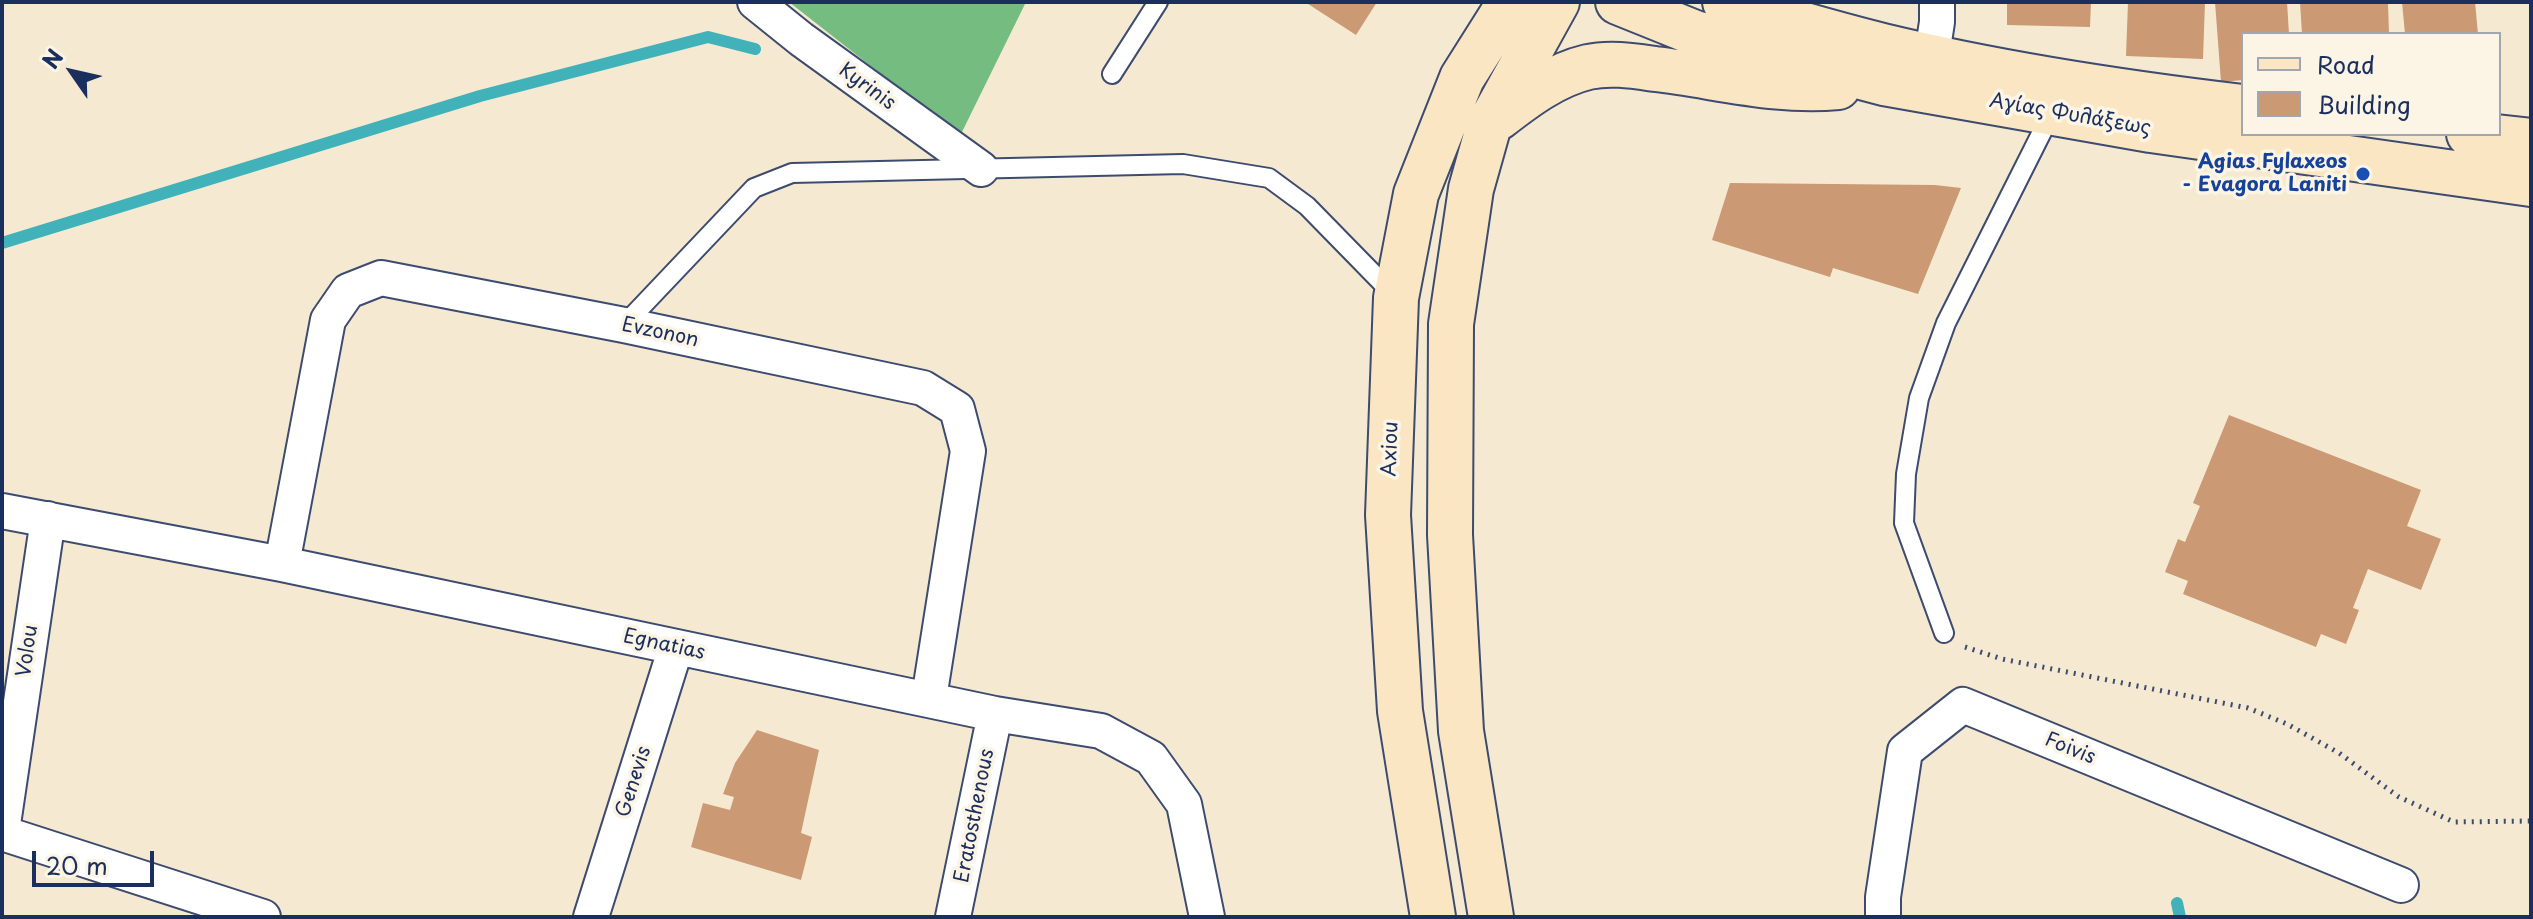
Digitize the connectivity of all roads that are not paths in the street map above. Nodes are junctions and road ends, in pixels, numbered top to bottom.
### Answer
1 (755, 2) edge
2 (1158, 2) edge
3 (1476, 2) edge
4 (1510, 2) edge
5 (1557, 2) edge
6 (1618, 2) edge
7 (1725, 2) edge
8 (1937, 2) edge
9 (1929, 72) junction
10 (1112, 74) dead end
11 (1462, 78) junction
12 (1884, 83) junction
13 (2241, 107) edge
14 (2052, 112) junction
15 (1489, 125) junction
16 (2487, 136) edge
17 (2531, 141) edge
18 (981, 169) junction
19 (2531, 184) edge
20 (1396, 298) junction
21 (624, 325) junction
22 (2, 511) edge
23 (48, 519) junction
24 (282, 564) junction
25 (1944, 633) road end
26 (676, 647) junction
27 (929, 698) junction
28 (995, 714) junction
29 (2, 832) edge
30 (2401, 885) dead end
31 (263, 917) edge
32 (591, 917) edge
33 (953, 917) edge
34 (1207, 917) edge
35 (1433, 917) edge
36 (1491, 917) edge
37 (1883, 917) edge

1 - 18 street, Kyrinis
2 - 10 lane
3 - 11 main road
4 - 11 main road, Axiou
5 - 15 main road
6 - 12 main road, Αγίας Φυλάξεως
7 - 9 main road, Αγίας Φυλάξεως
8 - 9 street
9 - 12 main road, Αγίας Φυλάξεως
9 - 13 main road, Αγίας Φυλάξεως
9 - 14 main road, Αγίας Φυλάξεως
11 - 20 main road, Axiou
12 - 15 main road
14 - 19 main road, Αγίας Φυλάξεως
14 - 25 lane
15 - 36 main road
16 - 17 main road
18 - 20 lane
18 - 21 lane
20 - 35 main road, Axiou
21 - 24 street, Evzonon
21 - 27 street, Evzonon
22 - 23 street, Egnatias
23 - 24 street, Egnatias
23 - 29 street, Volou
24 - 26 street, Egnatias
26 - 27 street, Egnatias
26 - 32 street, Genevis
27 - 28 street, Egnatias
28 - 33 street, Eratosthenous
28 - 34 street, Egnatias
29 - 31 street
30 - 37 street, Foivis

